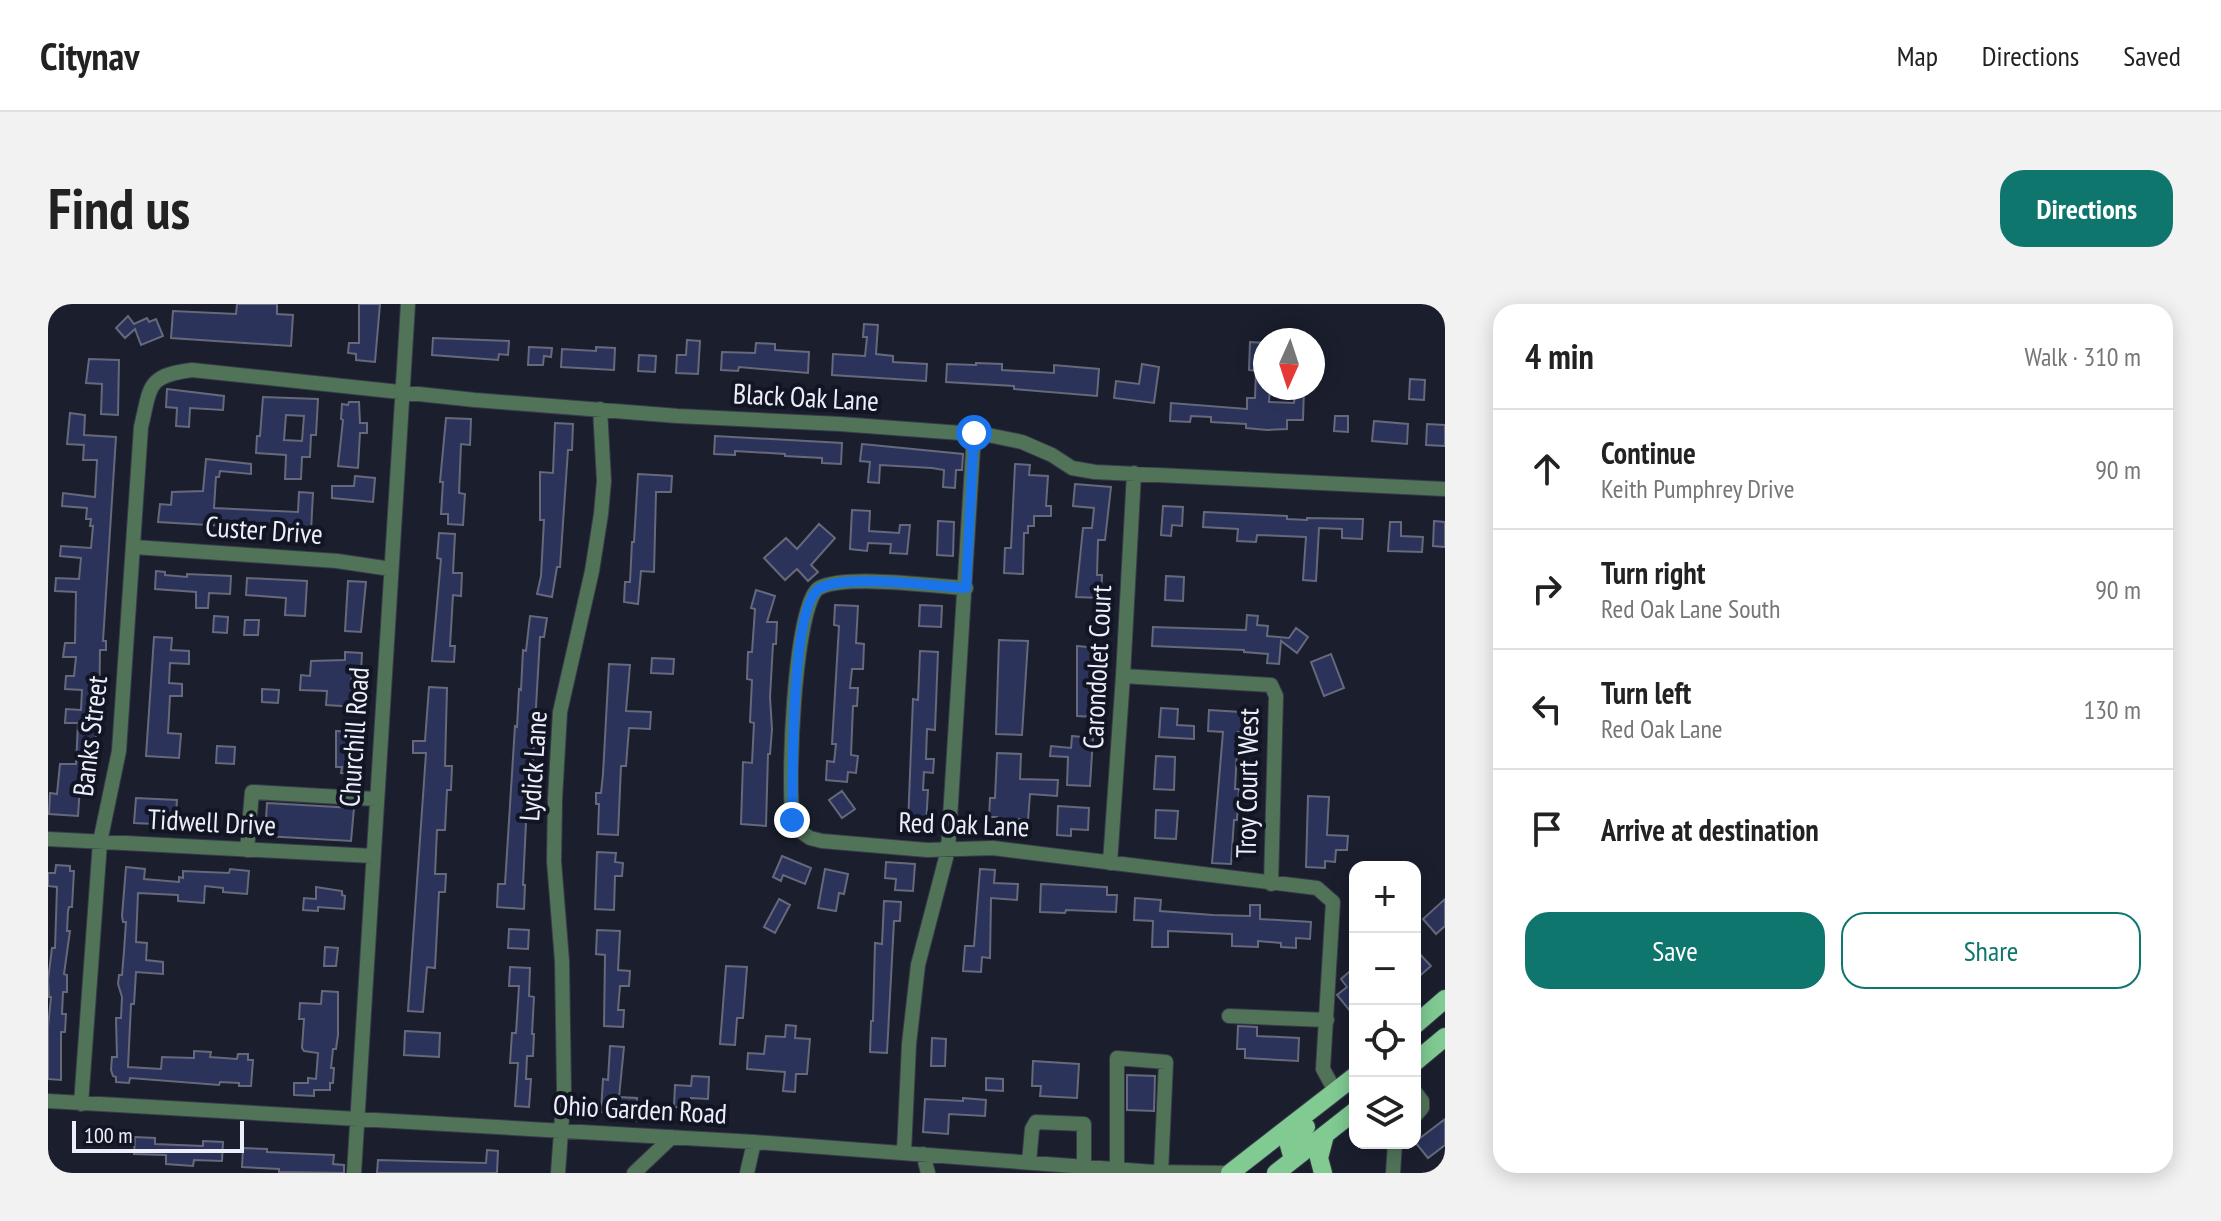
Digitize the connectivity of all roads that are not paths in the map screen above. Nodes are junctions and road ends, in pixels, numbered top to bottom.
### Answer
1 (408, 304) edge
2 (159, 378) joint
3 (401, 392) junction
4 (600, 409) junction
5 (974, 433) junction
6 (1134, 473) junction
7 (1445, 489) edge
8 (134, 547) junction
9 (391, 569) junction
10 (966, 588) junction
11 (1123, 676) junction
12 (376, 799) junction
13 (48, 839) edge
14 (100, 842) junction
15 (247, 850) junction
16 (948, 850) junction
17 (373, 856) junction
18 (1110, 863) junction
19 (1271, 884) junction
20 (1445, 999) edge
21 (1229, 1016) dead end
22 (1327, 1020) junction
23 (1421, 1020) edge
24 (1445, 1037) edge
25 (1421, 1057) edge
26 (1345, 1083) edge
27 (48, 1101) edge
28 (81, 1104) junction
29 (1349, 1116) edge
30 (357, 1118) junction
31 (561, 1131) junction
32 (1325, 1135) junction
33 (672, 1137) junction
34 (754, 1142) junction
35 (1395, 1149) edge
36 (904, 1152) junction
37 (923, 1154) junction
38 (1293, 1159) junction
39 (1029, 1162) junction
40 (1084, 1166) junction
41 (1117, 1169) junction
42 (1156, 1172) edge
43 (354, 1173) edge
44 (558, 1173) edge
45 (634, 1173) edge
46 (747, 1173) edge
47 (928, 1173) edge
48 (1230, 1173) edge
49 (1276, 1173) edge
50 (1323, 1173) edge
51 (1393, 1173) edge

1 - 3 street, Churchill Road
2 - 3 street, Black Oak Lane
2 - 8 street, Banks Street
3 - 4 street, Black Oak Lane
3 - 9 street, Churchill Road
4 - 5 street, Black Oak Lane
4 - 31 street, Lydick Lane
5 - 6 street, Black Oak Lane
5 - 10 street
6 - 7 street, Black Oak Lane
6 - 11 street, Carondolet Court
8 - 9 street, Custer Drive
8 - 14 street, Banks Street
9 - 12 street, Churchill Road
10 - 16 street
10 - 16 street, Red Oak Lane
11 - 18 street, Carondolet Court
11 - 19 street, Troy Court West
12 - 15 street
12 - 17 street, Churchill Road
13 - 14 street, Tidwell Drive
14 - 15 street, Tidwell Drive
14 - 28 street, Banks Street
15 - 17 street, Tidwell Drive
16 - 18 street, Red Oak Lane
16 - 36 street
17 - 30 street, Churchill Road
18 - 19 street, Red Oak Lane
19 - 22 street, Red Oak Lane
20 - 23 main road
21 - 22 street
22 - 26 street
24 - 25 main road
26 - 38 main road
26 - 48 main road
27 - 28 street, Ohio Garden Road
28 - 30 street, Ohio Garden Road
29 - 32 main road
30 - 31 street, Ohio Garden Road
30 - 43 street, Churchill Road
31 - 33 street, Ohio Garden Road
31 - 44 street, Lydick Lane
32 - 38 main road
32 - 50 main road
33 - 34 street, Ohio Garden Road
33 - 45 street
34 - 36 street, Ohio Garden Road
34 - 46 street
35 - 51 street
36 - 37 street, Ohio Garden Road
37 - 39 street, Ohio Garden Road
37 - 47 street
38 - 49 main road
39 - 40 street, Ohio Garden Road
39 - 40 street
40 - 41 street, Ohio Garden Road
41 - 42 street, Ohio Garden Road
41 - 42 street
42 - 48 street, Ohio Garden Road

